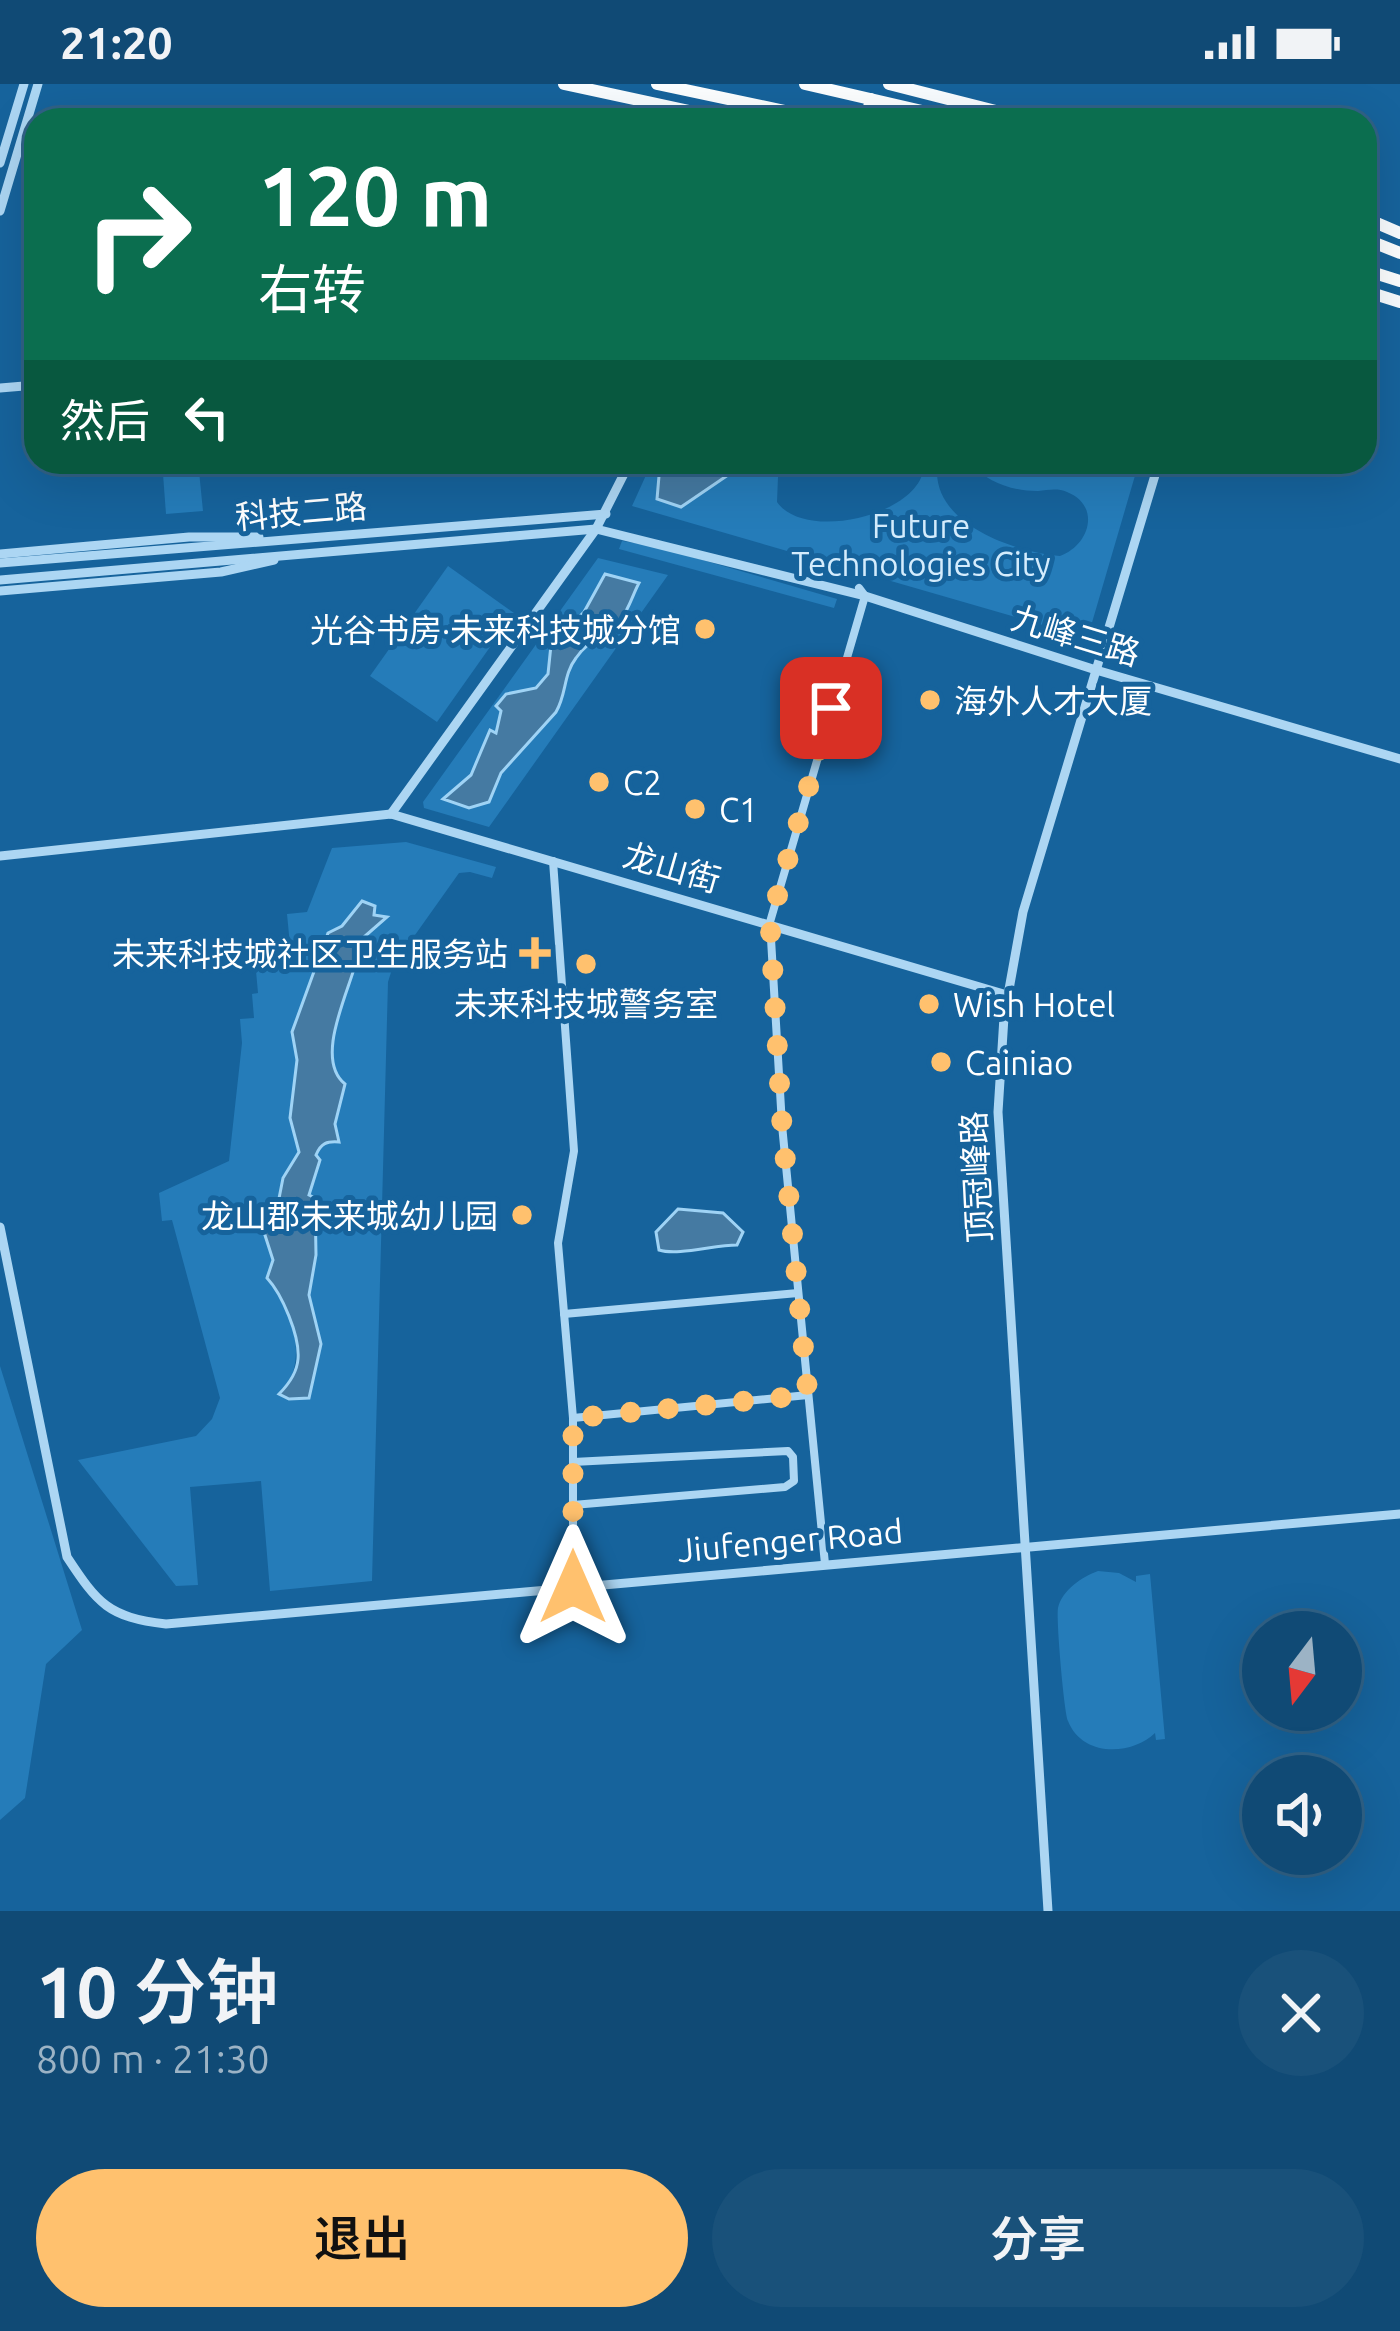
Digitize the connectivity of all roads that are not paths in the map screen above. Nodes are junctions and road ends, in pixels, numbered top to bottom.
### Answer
1 (24, 84) edge
2 (564, 84) edge
3 (657, 84) edge
4 (805, 84) edge
5 (889, 84) edge
6 (871, 99) junction
7 (959, 100) junction
8 (666, 105) junction
9 (665, 108) edge
10 (679, 108) edge
11 (770, 108) edge
12 (869, 108) edge
13 (910, 108) edge
14 (969, 108) edge
15 (988, 108) edge
16 (24, 131) edge
17 (0, 164) edge
18 (0, 211) edge
19 (624, 474) edge
20 (1155, 474) edge
21 (606, 514) junction
22 (596, 529) junction
23 (288, 539) junction
24 (0, 554) edge
25 (290, 555) junction
26 (0, 563) edge
27 (0, 580) edge
28 (0, 591) edge
29 (862, 592) junction
30 (1096, 670) junction
31 (1400, 758) edge
32 (391, 814) junction
33 (0, 856) edge
34 (553, 861) junction
35 (770, 922) junction
36 (1007, 995) junction
37 (0, 1228) edge
38 (0, 1253) edge
39 (9, 1277) junction
40 (798, 1293) junction
41 (564, 1314) junction
42 (808, 1395) junction
43 (573, 1418) junction
44 (573, 1462) junction
45 (573, 1505) junction
46 (1400, 1514) edge
47 (1027, 1546) junction
48 (825, 1564) junction
49 (573, 1587) junction
50 (1048, 1911) edge

1 - 17 street
2 - 8 main road
3 - 11 highway
4 - 6 highway
5 - 7 main road
6 - 12 highway
6 - 13 highway
7 - 14 main road
7 - 15 main road
8 - 9 street
8 - 10 main road
16 - 18 street
19 - 21 street
20 - 30 street, 顶冠峰路
21 - 22 street
21 - 23 street, 科技二路
22 - 25 street, 科技二路
22 - 29 street, 九峰三路
22 - 32 street
23 - 24 street
23 - 26 street, 科技二路
25 - 27 street, 科技二路
25 - 28 street
29 - 30 street, 九峰三路
29 - 35 street
30 - 31 street, 九峰三路
30 - 36 street, 顶冠峰路
32 - 33 street
32 - 34 street, 龙山街
34 - 35 street, 龙山街
34 - 41 street
35 - 36 street, 龙山街
35 - 40 street
36 - 47 street, 顶冠峰路
37 - 39 street
38 - 39 street
39 - 49 street, Jiufenger Road
40 - 41 street
40 - 42 street
41 - 43 street
42 - 43 street
42 - 48 street
43 - 44 street
44 - 45 street
44 - 45 street
45 - 49 street
46 - 47 street, Jiufenger Road
47 - 48 street, Jiufenger Road
47 - 50 street, 顶冠峰路
48 - 49 street, Jiufenger Road

